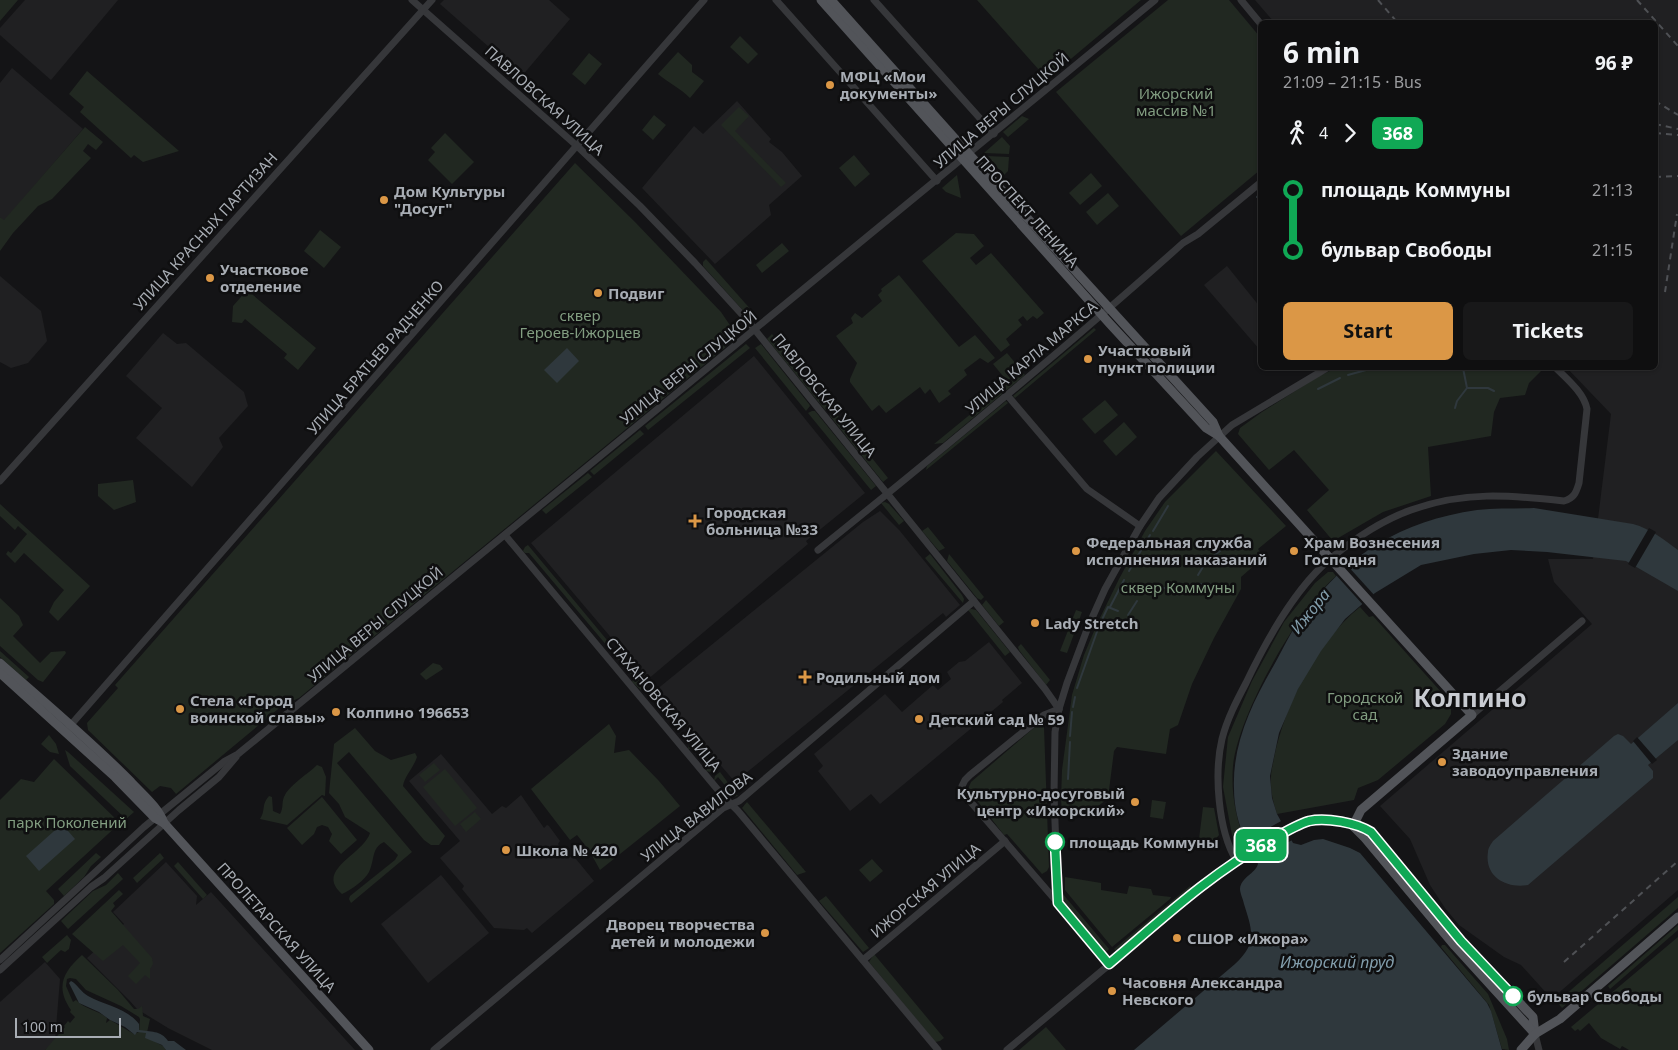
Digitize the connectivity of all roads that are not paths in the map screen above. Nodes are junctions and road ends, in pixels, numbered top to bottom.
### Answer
1 (412, 0) edge
2 (432, 0) edge
3 (704, 0) edge
4 (776, 0) edge
5 (821, 0) edge
6 (831, 0) edge
7 (874, 0) edge
8 (1155, 0) edge
9 (1241, 0) edge
10 (422, 9) junction
11 (1258, 21) edge
12 (994, 134) junction
13 (577, 146) junction
14 (966, 157) junction
15 (937, 180) junction
16 (1258, 185) edge
17 (1106, 312) junction
18 (755, 330) junction
19 (1324, 370) edge
20 (1558, 370) edge
21 (1008, 395) junction
22 (1219, 436) junction
23 (0, 481) edge
24 (887, 494) junction
25 (1140, 526) junction
26 (504, 535) junction
27 (818, 550) dead end
28 (1331, 558) junction
29 (974, 601) junction
30 (1582, 620) dead end
31 (0, 664) edge
32 (0, 673) edge
33 (1059, 709) junction
34 (1472, 715) junction
35 (68, 728) junction
36 (238, 754) junction
37 (731, 803) junction
38 (158, 816) junction
39 (164, 823) junction
40 (1353, 826) junction
41 (1005, 841) junction
42 (1236, 860) junction
43 (1058, 903) junction
44 (1678, 917) edge
45 (0, 960) edge
46 (863, 960) junction
47 (1109, 964) junction
48 (0, 970) edge
49 (1535, 1034) junction
50 (369, 1050) edge
51 (434, 1050) edge
52 (938, 1050) edge
53 (1006, 1050) edge
54 (1521, 1050) edge
55 (1539, 1050) edge

1 - 10 street, ПАВЛОВСКАЯ УЛИЦА
2 - 10 street, УЛИЦА КРАСНЫХ ПАРТИЗАН
3 - 13 street, УЛИЦА БРАТЬЕВ РАДЧЕНКО
4 - 15 street
5 - 14 main road, ПРОСПЕКТ ЛЕНИНА
6 - 14 main road, ПРОСПЕКТ ЛЕНИНА
7 - 12 street
8 - 12 street, УЛИЦА ВЕРЫ СЛУЦКОЙ
9 - 11 street
10 - 13 street, ПАВЛОВСКАЯ УЛИЦА
10 - 23 street, УЛИЦА КРАСНЫХ ПАРТИЗАН
12 - 14 street, УЛИЦА ВЕРЫ СЛУЦКОЙ
13 - 18 street, ПАВЛОВСКАЯ УЛИЦА
13 - 35 street, УЛИЦА БРАТЬЕВ РАДЧЕНКО
14 - 15 street, УЛИЦА ВЕРЫ СЛУЦКОЙ
14 - 17 main road, ПРОСПЕКТ ЛЕНИНА
15 - 18 street, УЛИЦА ВЕРЫ СЛУЦКОЙ
16 - 17 street, УЛИЦА КАРЛА МАРКСА
17 - 21 street, УЛИЦА КАРЛА МАРКСА
17 - 22 main road, ПРОСПЕКТ ЛЕНИНА
18 - 24 street, ПАВЛОВСКАЯ УЛИЦА
18 - 26 street, УЛИЦА ВЕРЫ СЛУЦКОЙ
19 - 22 street
20 - 28 street
21 - 24 street, УЛИЦА КАРЛА МАРКСА
21 - 25 street
22 - 25 street
22 - 28 main road, ПРОСПЕКТ ЛЕНИНА
24 - 27 street, УЛИЦА КАРЛА МАРКСА
24 - 29 street, ПАВЛОВСКАЯ УЛИЦА
25 - 33 street
26 - 36 street, УЛИЦА ВЕРЫ СЛУЦКОЙ
26 - 37 street, СТАХАНОВСКАЯ УЛИЦА
28 - 34 main road, ПРОСПЕКТ ЛЕНИНА
28 - 42 street
29 - 33 street, ПАВЛОВСКАЯ УЛИЦА
29 - 37 street, УЛИЦА ВАВИЛОВА
30 - 34 street
31 - 35 main road, ПРОЛЕТАРСКАЯ УЛИЦА
32 - 35 main road, ПРОЛЕТАРСКАЯ УЛИЦА
33 - 41 street
33 - 43 street
34 - 40 main road
35 - 38 main road, ПРОЛЕТАРСКАЯ УЛИЦА
36 - 38 street, УЛИЦА ВЕРЫ СЛУЦКОЙ
36 - 39 street, УЛИЦА ВЕРЫ СЛУЦКОЙ
37 - 46 street, СТАХАНОВСКАЯ УЛИЦА
37 - 51 street, УЛИЦА ВАВИЛОВА
38 - 39 main road, ПРОЛЕТАРСКАЯ УЛИЦА
38 - 45 street, УЛИЦА ВЕРЫ СЛУЦКОЙ
39 - 48 street, УЛИЦА ВЕРЫ СЛУЦКОЙ
39 - 50 main road, ПРОЛЕТАРСКАЯ УЛИЦА
40 - 42 street
40 - 49 main road
41 - 43 street
41 - 46 street, ИЖОРСКАЯ УЛИЦА
42 - 47 street
43 - 47 street
44 - 49 main road
46 - 52 street, СТАХАНОВСКАЯ УЛИЦА
47 - 53 street
49 - 54 main road
49 - 55 street

